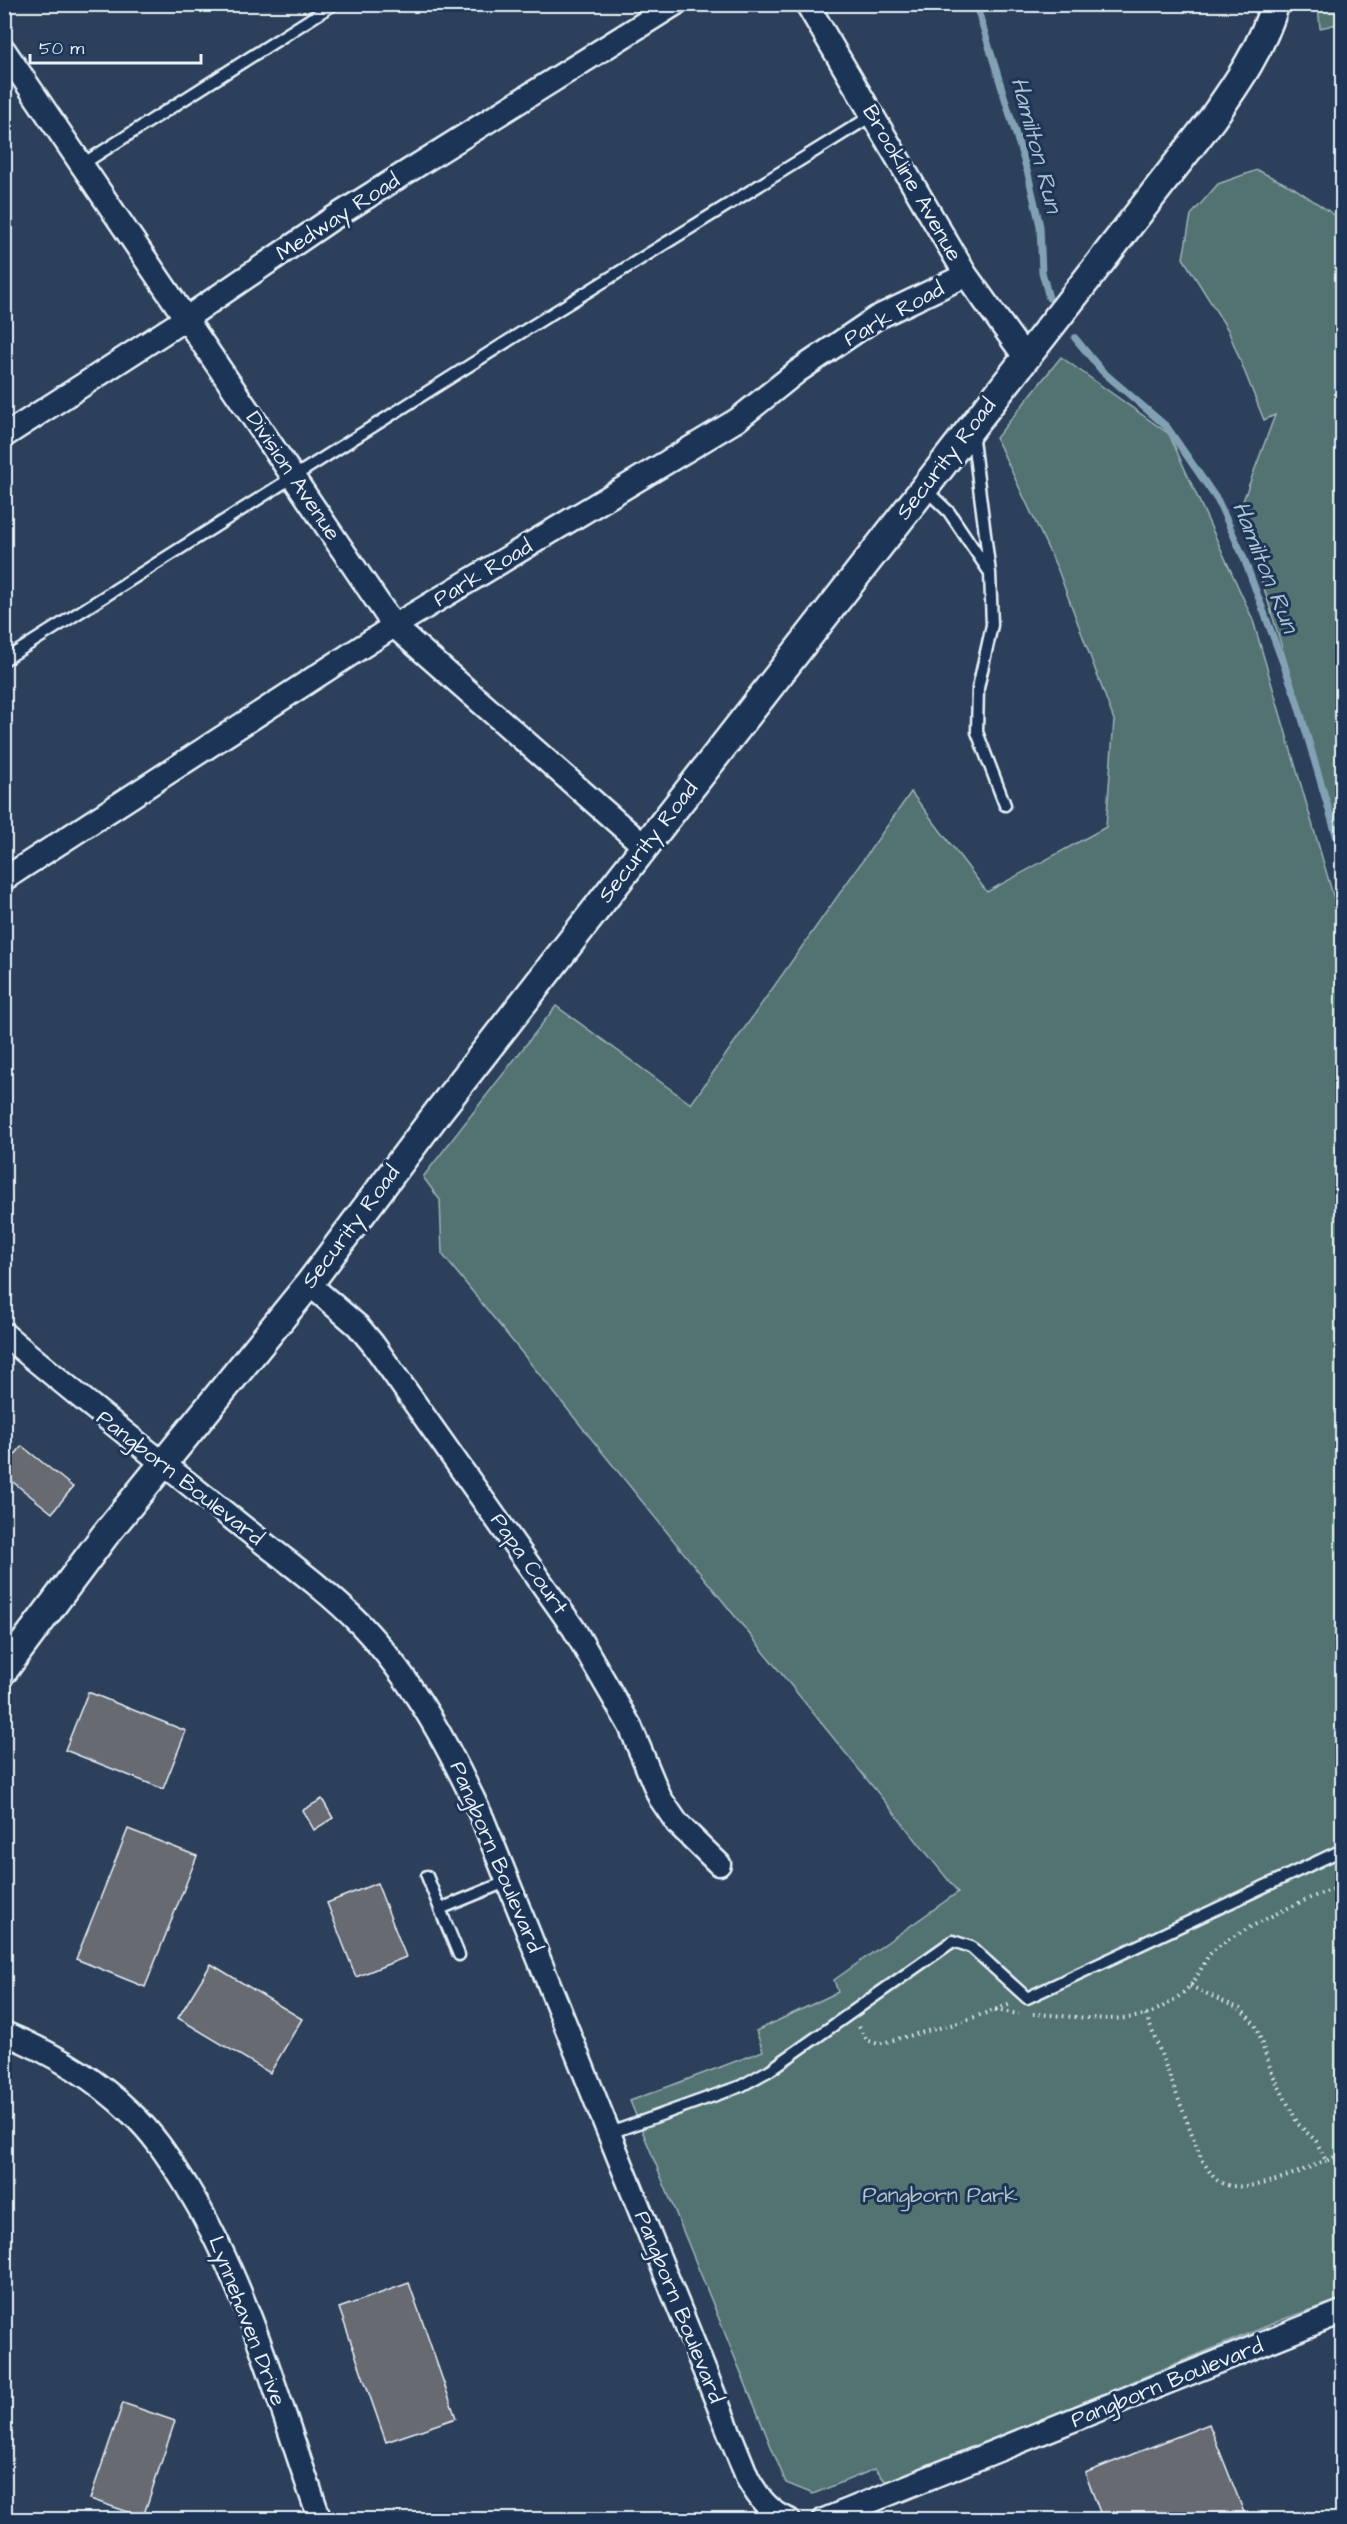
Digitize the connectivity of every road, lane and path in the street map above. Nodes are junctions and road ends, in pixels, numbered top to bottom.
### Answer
1 (334, 4) edge
2 (675, 4) edge
3 (807, 4) edge
4 (1275, 4) edge
5 (4, 50) edge
6 (873, 116) junction
7 (81, 165) junction
8 (966, 275) junction
9 (185, 319) junction
10 (1025, 357) junction
11 (971, 426) junction
12 (4, 436) edge
13 (294, 477) junction
14 (924, 488) junction
15 (990, 573) junction
16 (394, 626) junction
17 (4, 660) edge
18 (1005, 805) dead end
19 (644, 846) junction
20 (4, 879) edge
21 (309, 1284) junction
22 (4, 1334) edge
23 (162, 1463) junction
24 (4, 1670) edge
25 (1342, 1850) edge
26 (718, 1864) dead end
27 (427, 1876) dead end
28 (508, 1881) junction
29 (1342, 1887) edge
30 (440, 1909) junction
31 (459, 1955) dead end
32 (1190, 1986) junction
33 (1027, 1998) junction
34 (995, 2010) junction
35 (850, 2013) junction
36 (1146, 2015) junction
37 (4, 2033) edge
38 (610, 2133) junction
39 (1342, 2153) edge
40 (1326, 2161) junction
41 (1342, 2312) edge
42 (320, 2520) edge
43 (789, 2520) edge
44 (824, 2520) edge

1 - 7 lane
2 - 9 street, Medway Road
3 - 6 street, Brookline Avenue
4 - 10 street, Security Road
5 - 7 street, Division Avenue
6 - 8 street, Brookline Avenue
6 - 13 lane
7 - 9 street, Division Avenue
8 - 10 street, Brookline Avenue
8 - 16 street, Park Road
9 - 12 street, Medway Road
9 - 13 street, Division Avenue
10 - 11 street, Security Road
11 - 14 street, Security Road
11 - 15 lane
13 - 16 street, Division Avenue
13 - 17 lane
14 - 15 lane
14 - 19 street, Security Road
15 - 18 lane
16 - 19 street, Division Avenue
16 - 20 street, Park Road
19 - 21 street, Security Road
21 - 23 street, Security Road
21 - 26 street, Papa Court
22 - 23 street, Pangborn Boulevard
23 - 24 street, Security Road
23 - 28 street, Pangborn Boulevard
25 - 33 lane
27 - 30 lane
28 - 30 lane
28 - 38 street, Pangborn Boulevard
29 - 32 path
30 - 31 lane
32 - 36 path
32 - 40 path
33 - 34 path
33 - 35 lane
34 - 35 path
34 - 36 path
35 - 38 lane
36 - 40 path
37 - 42 street, Lynnehaven Drive
38 - 43 street, Pangborn Boulevard
39 - 40 path
41 - 44 street, Pangborn Boulevard

